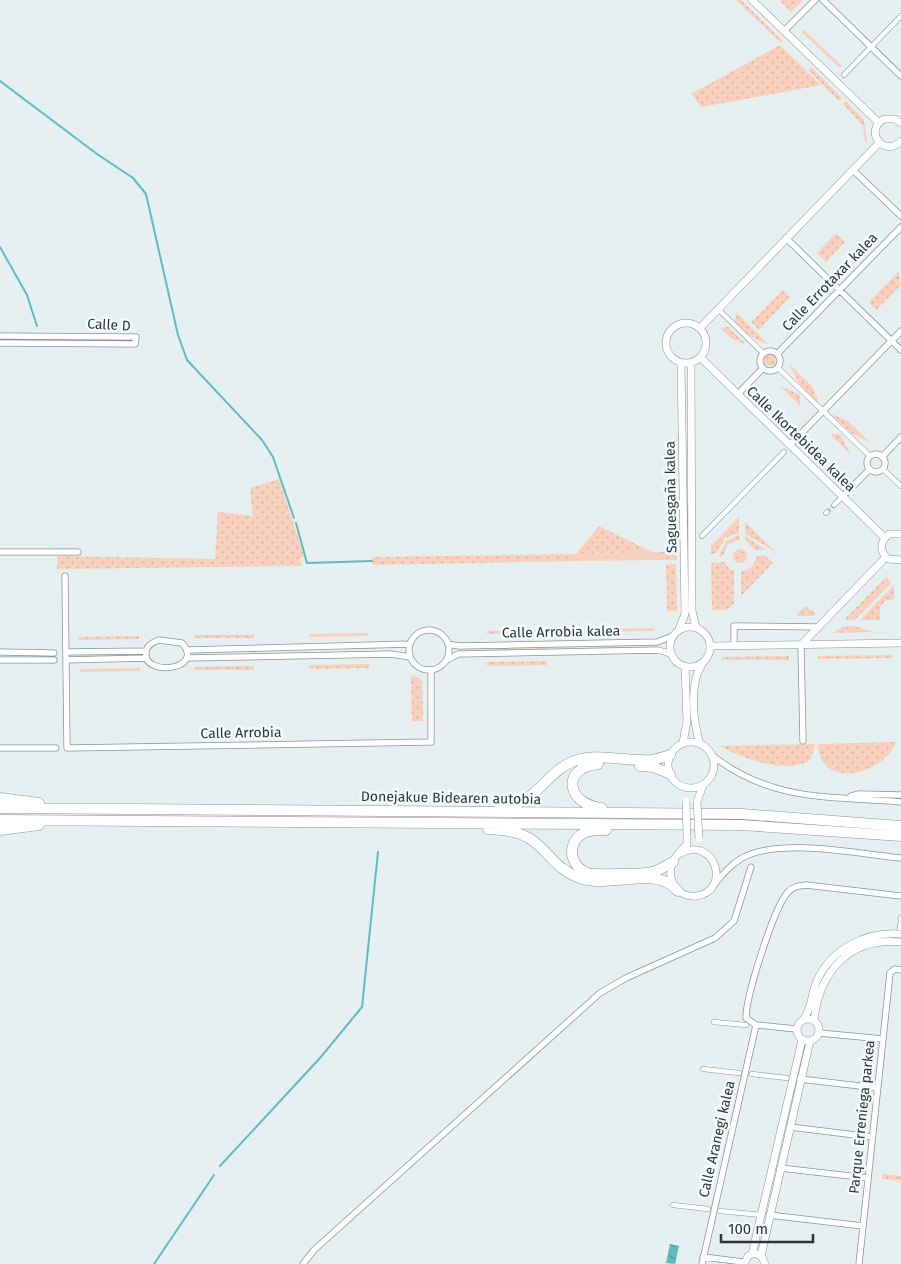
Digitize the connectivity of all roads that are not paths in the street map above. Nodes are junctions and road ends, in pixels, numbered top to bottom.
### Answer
1 (752, 0) edge
2 (814, 0) edge
3 (822, 0) edge
4 (901, 16) edge
5 (784, 31) junction
6 (871, 47) junction
7 (844, 75) dead end
8 (901, 76) edge
9 (878, 122) junction
10 (901, 122) edge
11 (879, 143) junction
12 (901, 143) edge
13 (853, 170) junction
14 (901, 216) edge
15 (901, 227) edge
16 (786, 238) junction
17 (839, 290) junction
18 (718, 309) junction
19 (700, 328) junction
20 (901, 331) edge
21 (0, 336) edge
22 (892, 341) junction
23 (0, 343) edge
24 (901, 350) edge
25 (763, 353) junction
26 (778, 353) junction
27 (700, 358) junction
28 (681, 363) junction
29 (691, 363) junction
30 (763, 368) junction
31 (778, 368) junction
32 (738, 394) junction
33 (823, 411) junction
34 (901, 437) edge
35 (790, 445) junction
36 (784, 452) dead end
37 (870, 456) junction
38 (882, 456) junction
39 (883, 469) junction
40 (869, 470) junction
41 (901, 486) edge
42 (842, 496) junction
43 (834, 505) tunnel mouth
44 (901, 534) edge
45 (702, 536) dead end
46 (885, 538) junction
47 (0, 552) edge
48 (78, 552) dead end
49 (886, 557) junction
50 (901, 560) edge
51 (65, 576) dead end
52 (696, 627) junction
53 (819, 627) junction
54 (679, 629) junction
55 (673, 636) junction
56 (901, 643) edge
57 (410, 644) junction
58 (448, 644) junction
59 (801, 645) junction
60 (710, 646) junction
61 (734, 646) junction
62 (187, 650) junction
63 (146, 651) junction
64 (0, 652) edge
65 (54, 652) dead end
66 (66, 652) junction
67 (671, 654) junction
68 (410, 656) junction
69 (146, 658) junction
70 (187, 658) junction
71 (0, 660) edge
72 (54, 660) dead end
73 (66, 660) junction
74 (447, 660) junction
75 (702, 663) junction
76 (685, 666) junction
77 (430, 671) junction
78 (804, 741) dead end
79 (683, 743) junction
80 (700, 744) junction
81 (0, 748) edge
82 (56, 748) dead end
83 (670, 755) junction
84 (713, 756) junction
85 (670, 774) junction
86 (703, 785) junction
87 (682, 786) junction
88 (901, 795) edge
89 (0, 798) edge
90 (844, 798) junction
91 (901, 802) edge
92 (0, 808) edge
93 (85, 809) junction
94 (420, 811) junction
95 (665, 813) junction
96 (0, 820) edge
97 (161, 820) junction
98 (433, 822) junction
99 (648, 825) junction
100 (901, 826) edge
101 (0, 830) edge
102 (901, 836) edge
103 (700, 850) junction
104 (676, 858) junction
105 (901, 858) edge
106 (751, 867) dead end
107 (713, 886) junction
108 (678, 891) junction
109 (901, 896) edge
110 (901, 918) edge
111 (900, 931) edge
112 (901, 942) edge
113 (901, 970) edge
114 (804, 1019) junction
115 (814, 1021) junction
116 (714, 1022) dead end
117 (746, 1025) dead end
118 (756, 1026) junction
119 (796, 1029) junction
120 (819, 1033) junction
121 (883, 1039) junction
122 (802, 1040) junction
123 (810, 1042) junction
124 (703, 1069) dead end
125 (739, 1073) dead end
126 (752, 1074) dead end
127 (787, 1078) dead end
128 (800, 1079) junction
129 (877, 1088) junction
130 (790, 1127) junction
131 (872, 1137) junction
132 (780, 1168) junction
133 (868, 1178) junction
134 (673, 1205) dead end
135 (708, 1209) dead end
136 (720, 1211) dead end
137 (765, 1215) junction
138 (863, 1226) junction
139 (752, 1254) junction
140 (761, 1256) junction
141 (702, 1261) edge
142 (744, 1263) edge
143 (303, 1264) edge
144 (765, 1264) edge
145 (859, 1264) edge

1 - 5 street
2 - 5 street
3 - 6 street
4 - 6 street
5 - 9 street
6 - 7 street
6 - 8 street
9 - 10 street
9 - 11 street
11 - 12 street
11 - 13 street
13 - 14 street
13 - 16 street
15 - 17 street, Calle Errotaxar kalea
16 - 17 street
16 - 18 street
17 - 22 street
17 - 26 street, Calle Errotaxar kalea
18 - 19 street
18 - 25 street
19 - 27 street
19 - 28 street
20 - 22 street
21 - 23 street, Calle D
22 - 24 street
22 - 33 street
25 - 26 street
25 - 30 street
26 - 31 street
27 - 29 street
27 - 32 street, Calle Ikortebidea kalea
28 - 29 street
28 - 54 street, Saguesgaña kalea
29 - 52 street, Saguesgaña kalea
30 - 31 street
30 - 32 street
31 - 33 street
32 - 35 street, Calle Ikortebidea kalea
33 - 35 street
33 - 37 street
34 - 38 street
35 - 42 street, Calle Ikortebidea kalea
36 - 45 street
37 - 38 street
37 - 40 street
38 - 39 street
39 - 40 street
39 - 41 street
40 - 42 street
42 - 43 street
42 - 46 street, Calle Ikortebidea kalea
44 - 46 street
46 - 49 street
47 - 48 street
49 - 50 street
49 - 53 street
51 - 66 street, Calle Arrobia
52 - 54 street
52 - 60 street
53 - 59 street
53 - 61 street
54 - 55 street
55 - 58 street, Calle Arrobia kalea
55 - 67 street
56 - 59 street
57 - 58 street
57 - 62 street
57 - 68 street
58 - 74 street
59 - 61 street
59 - 78 street
60 - 61 street
60 - 75 street
62 - 63 street
62 - 70 street
63 - 66 street
63 - 69 street
64 - 65 street
66 - 73 street, Calle Arrobia
67 - 74 street, Calle Arrobia kalea
67 - 76 street
68 - 70 street
68 - 77 street
69 - 70 street
69 - 73 street
71 - 72 street
73 - 77 street, Calle Arrobia
74 - 77 street
75 - 76 street
75 - 80 street
76 - 79 street
79 - 80 street
79 - 83 street
80 - 84 street
81 - 82 street
83 - 85 street
83 - 94 highway
84 - 86 street
84 - 90 street
85 - 87 street
85 - 95 highway
86 - 87 street
86 - 103 street, bridge
87 - 104 street, bridge
88 - 90 street
89 - 93 highway
90 - 91 street
92 - 93 highway, Donejakue Bidearen autobia
93 - 94 highway, Donejakue Bidearen autobia
94 - 95 highway, Donejakue Bidearen autobia
95 - 100 highway, Donejakue Bidearen autobia
96 - 97 highway, Donejakue Bidearen autobia
97 - 98 highway, Donejakue Bidearen autobia
97 - 101 highway
98 - 99 highway, Donejakue Bidearen autobia
98 - 108 highway
99 - 102 highway, Donejakue Bidearen autobia
99 - 104 highway
103 - 104 street
103 - 107 street
104 - 108 street
105 - 107 street
106 - 143 street
107 - 108 street
109 - 118 street
110 - 111 street
111 - 114 street
112 - 115 street
113 - 121 street, Parque Erreniega parkea
114 - 115 street
114 - 119 street
115 - 120 street
116 - 117 street
118 - 119 street
118 - 141 street, Calle Aranegi kalea
119 - 122 street
120 - 121 street
120 - 123 street
121 - 129 street, Parque Erreniega parkea
122 - 123 street
122 - 137 street
123 - 128 street
124 - 125 street, Calle Aranegi kalea
126 - 127 street, Calle Aranegi kalea
128 - 129 street
128 - 130 street
129 - 131 street, Parque Erreniega parkea
130 - 131 street
130 - 132 street
131 - 133 street, Parque Erreniega parkea
132 - 133 street
132 - 137 street
133 - 138 street, Parque Erreniega parkea
134 - 135 street, Calle Aranegi kalea
136 - 137 street, Calle Aranegi kalea
137 - 138 street
137 - 139 street
137 - 140 street
138 - 145 street, Parque Erreniega parkea
139 - 140 street
139 - 142 street
140 - 144 street
141 - 142 street, Calle Aranegi kalea

